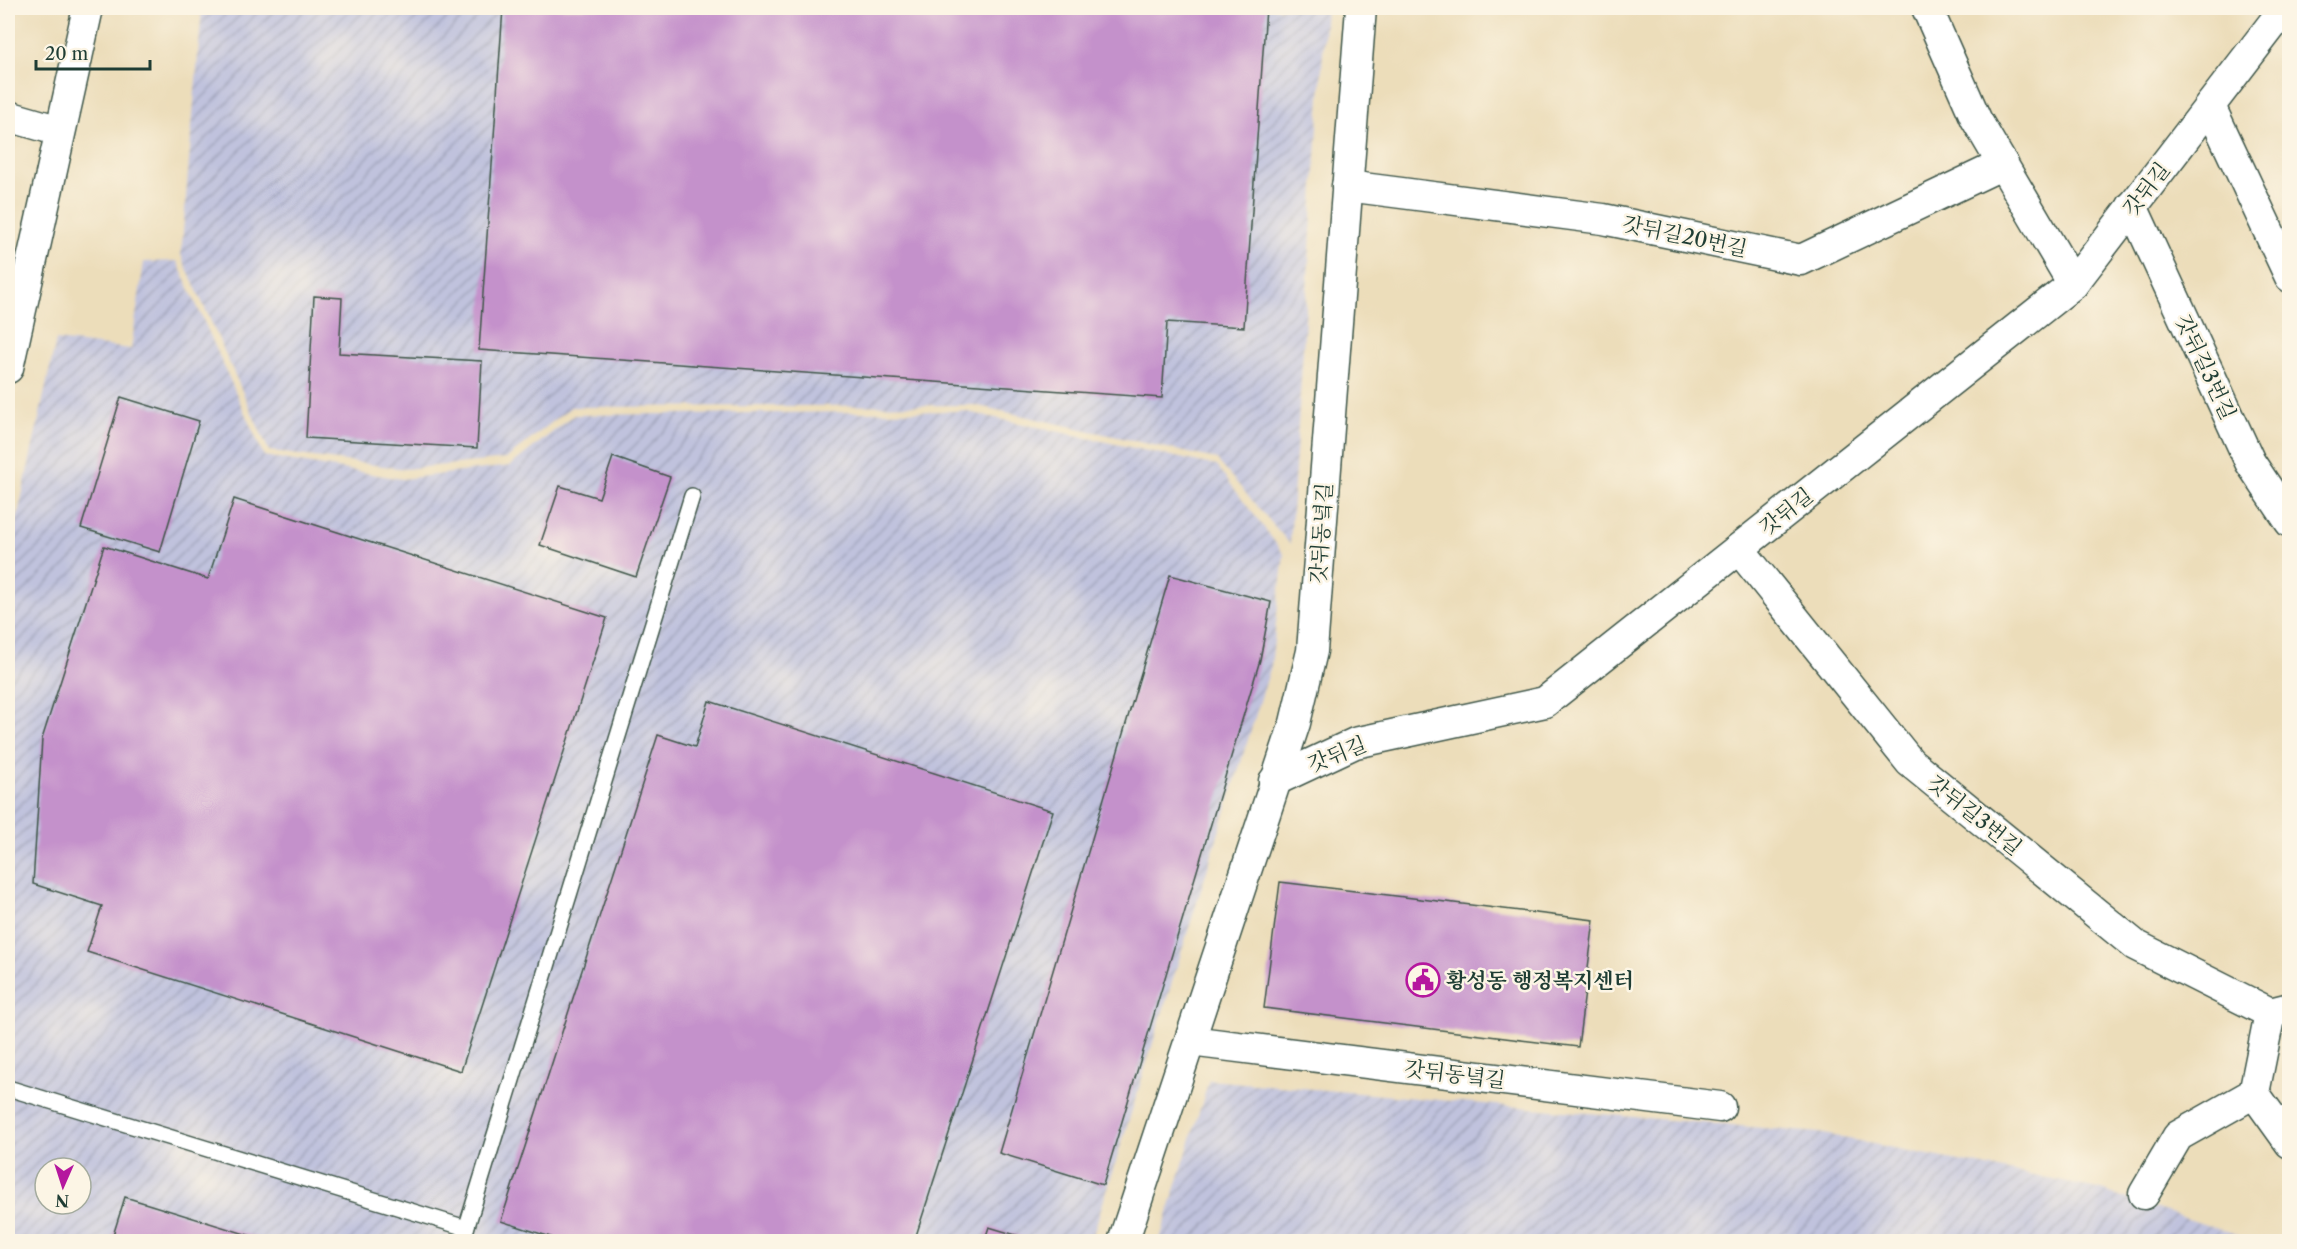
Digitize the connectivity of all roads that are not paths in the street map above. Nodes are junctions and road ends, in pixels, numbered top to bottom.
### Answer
1 (88, 8) edge
2 (1361, 8) edge
3 (1927, 8) edge
4 (2285, 10) edge
5 (2210, 106) junction
6 (8, 116) edge
7 (60, 131) junction
8 (2003, 164) junction
9 (1347, 186) junction
10 (2132, 206) junction
11 (2289, 277) edge
12 (2073, 284) junction
13 (8, 368) edge
14 (692, 496) dead end
15 (2289, 522) edge
16 (1739, 549) junction
17 (1275, 782) junction
18 (2280, 1011) edge
19 (1190, 1041) junction
20 (8, 1088) edge
21 (2254, 1093) junction
22 (1720, 1107) dead end
23 (2289, 1143) edge
24 (2144, 1194) dead end
25 (464, 1235) edge
26 (1122, 1242) edge

1 - 7 street
2 - 9 street, 갓뒤동녘길
3 - 8 street
4 - 5 street, 갓뒤길
5 - 10 street, 갓뒤길
5 - 11 street
6 - 7 street
7 - 13 street
8 - 9 street, 갓뒤길20번길
8 - 12 street
9 - 17 street, 갓뒤동녘길
10 - 12 street, 갓뒤길
10 - 15 street, 갓뒤길3번길
12 - 16 street, 갓뒤길
14 - 25 lane
16 - 17 street, 갓뒤길
16 - 18 street, 갓뒤길3번길
17 - 19 street, 갓뒤동녘길
18 - 21 street, 갓뒤길3번길
19 - 22 street, 갓뒤동녘길
19 - 26 street, 갓뒤동녘길
20 - 25 lane
21 - 23 street
21 - 24 street

